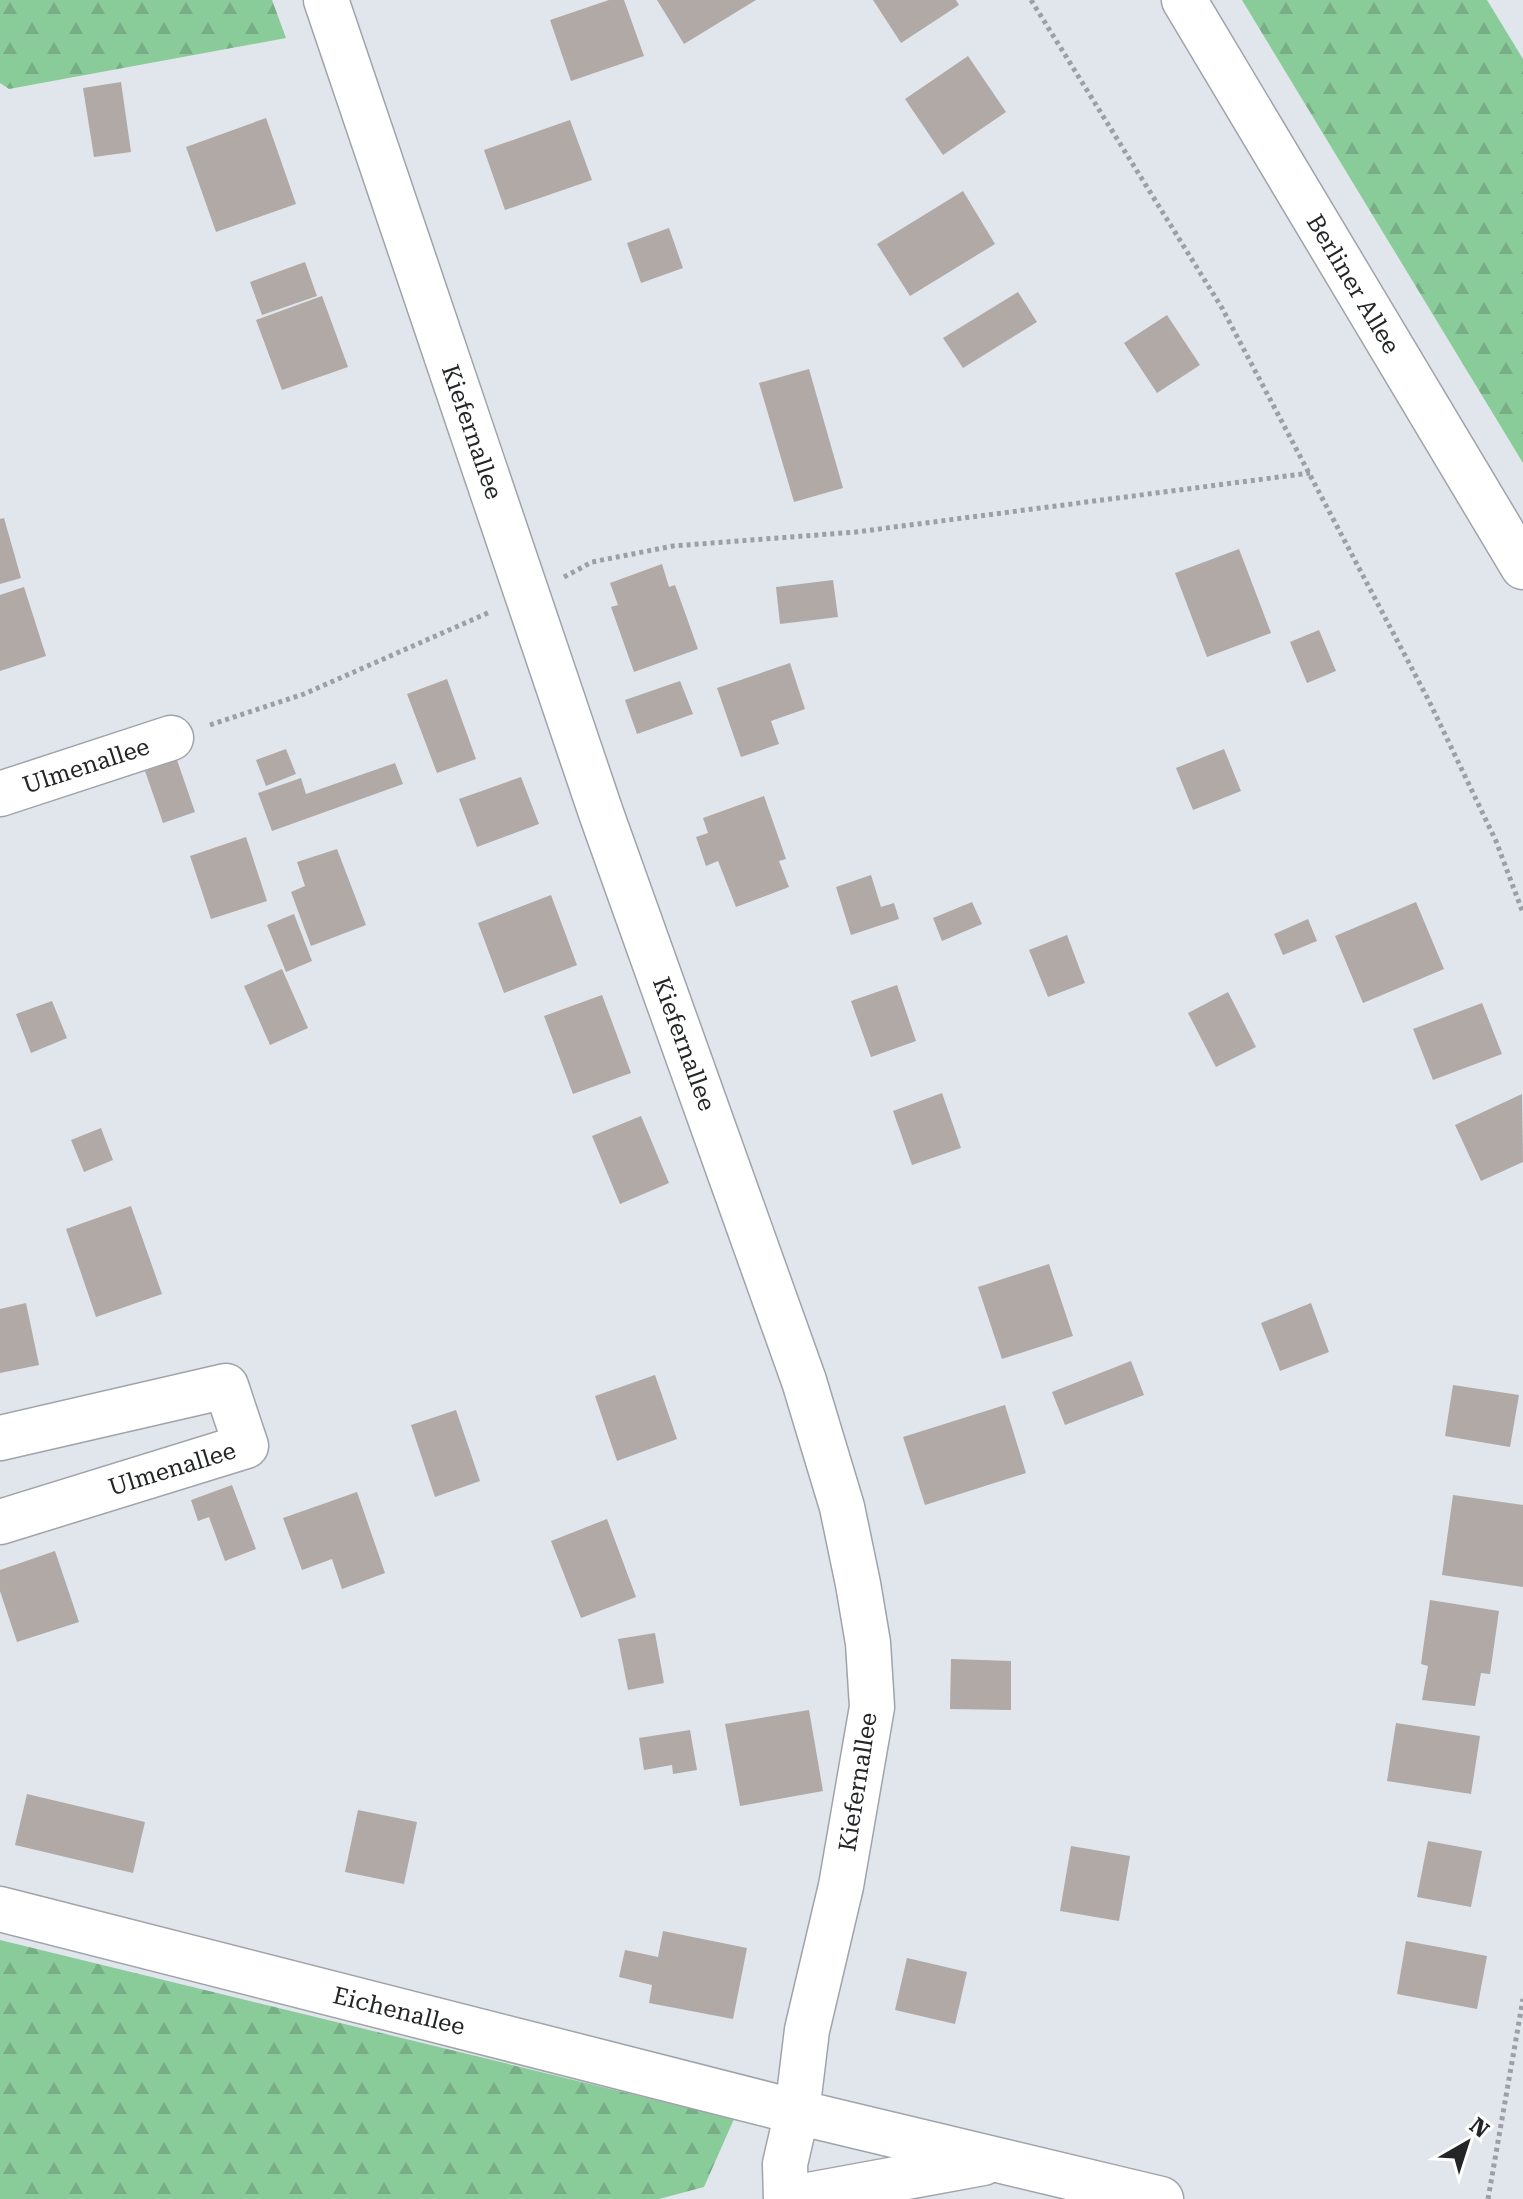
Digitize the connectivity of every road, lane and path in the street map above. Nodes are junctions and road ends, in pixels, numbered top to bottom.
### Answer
1 (326, 0) edge
2 (1031, 0) edge
3 (1184, 0) edge
4 (1310, 473) junction
5 (1523, 567) edge
6 (527, 596) junction
7 (171, 738) joint
8 (0, 794) edge
9 (1523, 913) edge
10 (0, 1438) edge
11 (0, 1522) edge
12 (0, 1909) edge
13 (1523, 1999) edge
14 (797, 2112) junction
15 (1002, 2160) junction
16 (786, 2199) edge
17 (1161, 2199) edge
18 (1488, 2199) edge

1 - 6 street, Kiefernallee
2 - 4 path
3 - 5 street, Berliner Allee
4 - 6 path
4 - 9 path
6 - 7 path
6 - 14 street, Kiefernallee
7 - 8 street, Ulmenallee
10 - 11 street, Ulmenallee
12 - 14 street, Eichenallee
13 - 18 path
14 - 15 street, Eichenallee
14 - 16 street, Eichenallee
15 - 16 street, Eichenallee
15 - 17 street, Eichenallee

